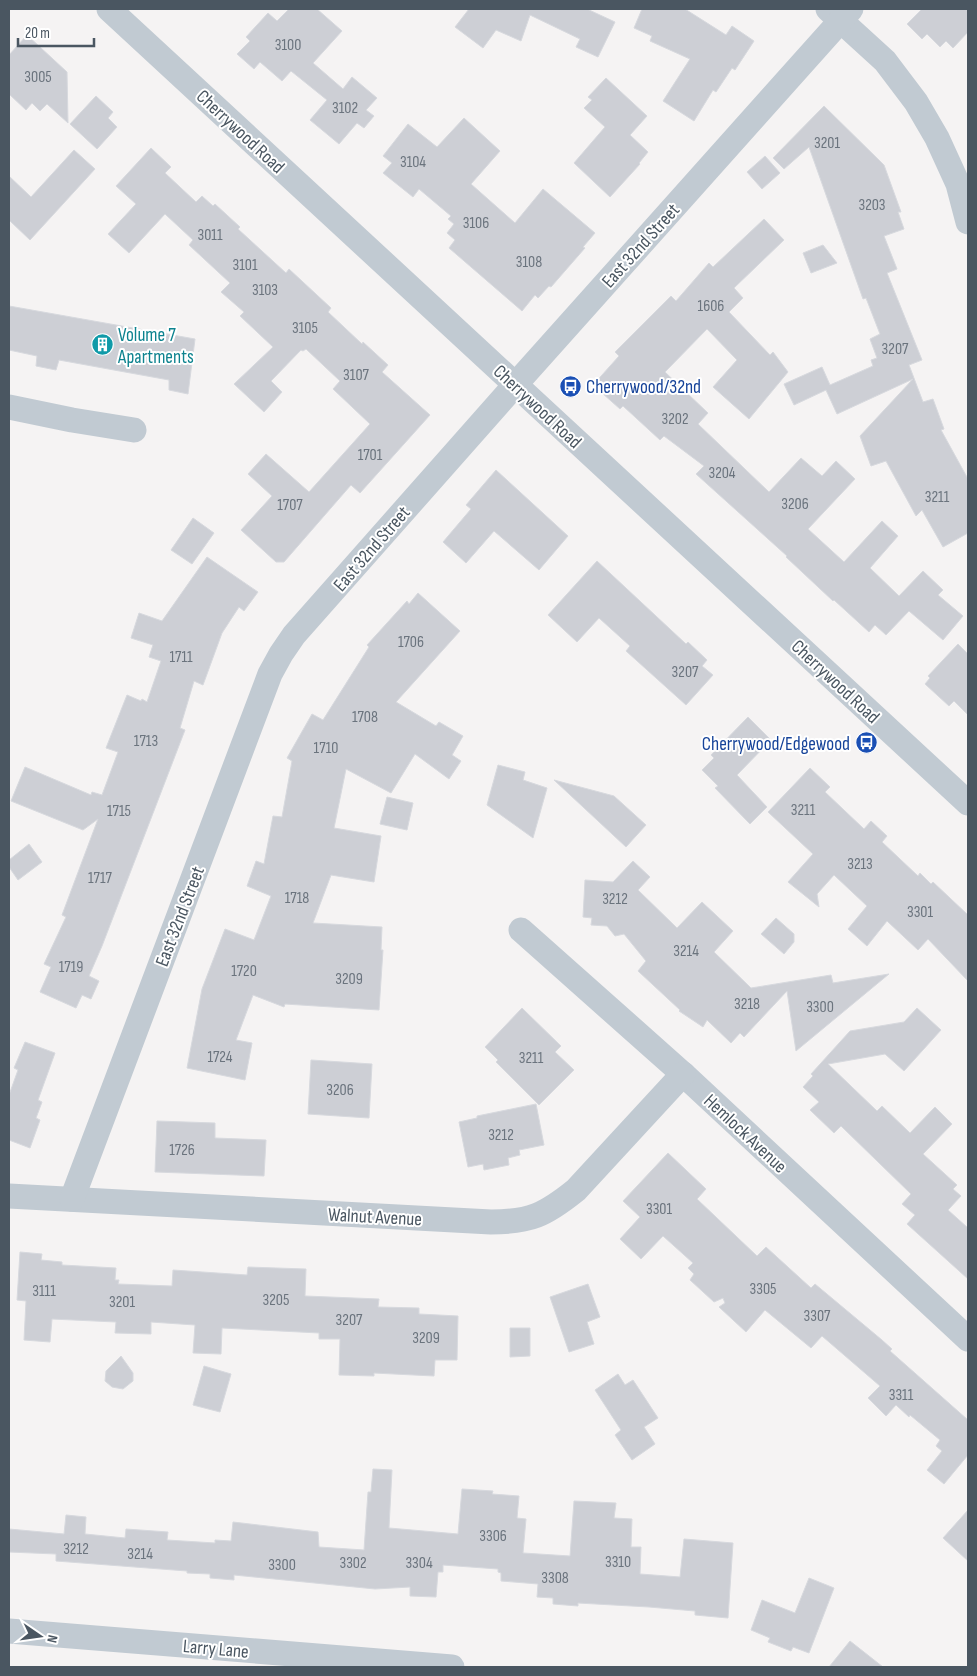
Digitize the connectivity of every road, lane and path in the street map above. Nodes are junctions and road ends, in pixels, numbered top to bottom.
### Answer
1 (109, 9) edge
2 (840, 12) edge
3 (968, 222) edge
4 (515, 385) junction
5 (9, 407) edge
6 (134, 430) dead end
7 (965, 794) edge
8 (521, 930) dead end
9 (683, 1074) junction
10 (9, 1196) edge
11 (72, 1199) junction
12 (968, 1338) edge
13 (9, 1631) edge
14 (452, 1667) edge

1 - 4 street, Cherrywood Road
2 - 3 street
2 - 4 street, East 32nd Street
4 - 7 street, Cherrywood Road
4 - 11 street, East 32nd Street
5 - 6 street
8 - 9 street, Hemlock Avenue
9 - 11 street, Walnut Avenue
9 - 12 street, Hemlock Avenue
10 - 11 street, Walnut Avenue
13 - 14 street, Larry Lane

